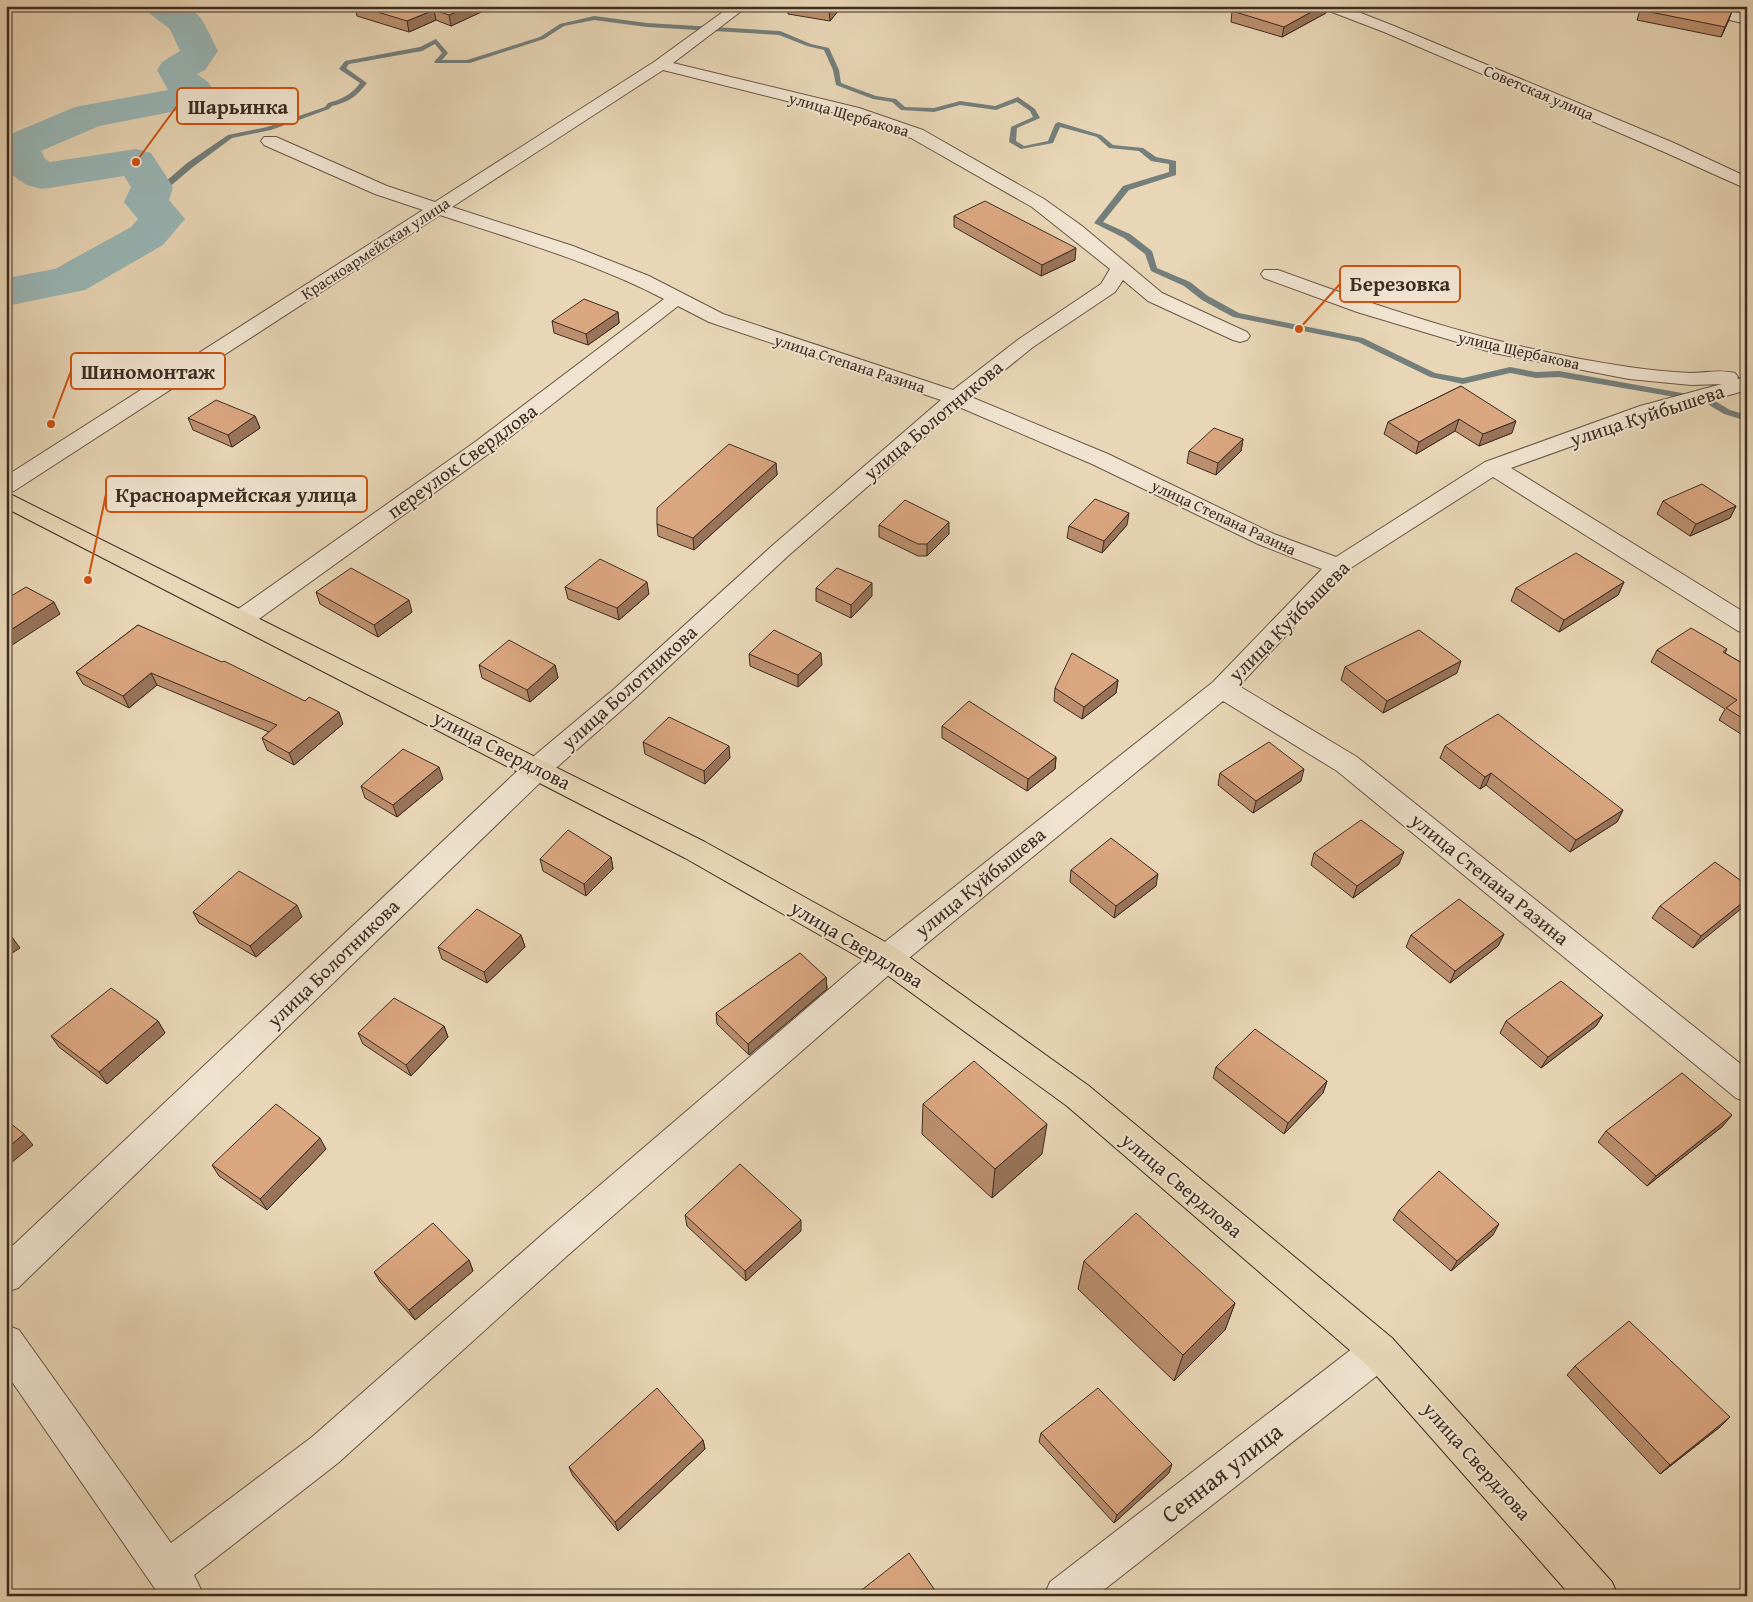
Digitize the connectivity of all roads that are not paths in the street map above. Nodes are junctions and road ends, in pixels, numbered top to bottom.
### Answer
1 (741, 6) edge
2 (1329, 6) edge
3 (1686, 6) edge
4 (1747, 20) edge
5 (660, 65) junction
6 (270, 141) dead end
7 (1747, 184) edge
8 (439, 208) junction
9 (1120, 268) junction
10 (1271, 274) dead end
11 (677, 298) junction
12 (1240, 336) dead end
13 (1747, 376) edge
14 (1747, 383) edge
15 (956, 398) junction
16 (1494, 467) junction
17 (6, 486) edge
18 (6, 499) edge
19 (1338, 566) junction
20 (243, 618) junction
21 (1747, 625) edge
22 (1222, 688) junction
23 (538, 768) junction
24 (887, 958) junction
25 (1747, 1088) edge
26 (6, 1276) edge
27 (6, 1342) edge
28 (1379, 1351) junction
29 (176, 1584) edge
30 (1064, 1596) edge
31 (1598, 1596) edge

1 - 5 street, Красноармейская улица
2 - 7 street, Советская улица
3 - 4 street
5 - 8 street, Красноармейская улица
5 - 9 street, улица Щербакова
6 - 8 street, улица Степана Разина
8 - 11 street, улица Степана Разина
8 - 17 street, Красноармейская улица
9 - 12 street, улица Щербакова
9 - 15 street, улица Болотникова
10 - 13 street, улица Щербакова
11 - 15 street, улица Степана Разина
11 - 20 street, переулок Свердлова
14 - 16 street, улица Куйбышева
15 - 19 street, улица Степана Разина
15 - 23 street, улица Болотникова
16 - 19 street, улица Куйбышева
16 - 21 street
18 - 20 main road, улица Свердлова
19 - 22 street, улица Куйбышева
20 - 23 main road, улица Свердлова
22 - 24 street, улица Куйбышева
22 - 25 street, улица Степана Разина
23 - 24 main road, улица Свердлова
23 - 26 street, улица Болотникова
24 - 28 main road, улица Свердлова
24 - 29 street, улица Куйбышева
27 - 29 street
28 - 30 street, Сенная улица
28 - 31 main road, улица Свердлова

